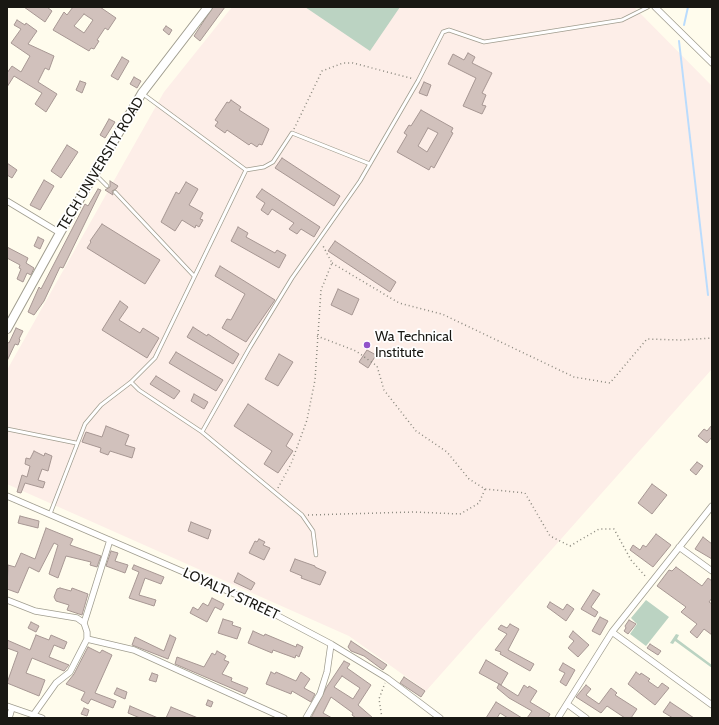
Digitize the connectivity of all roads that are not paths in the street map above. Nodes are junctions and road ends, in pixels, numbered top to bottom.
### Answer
1 (208, 7) edge
2 (648, 7) edge
3 (654, 7) edge
4 (712, 63) edge
5 (142, 93) junction
6 (370, 164) junction
7 (246, 170) junction
8 (95, 174) junction
9 (107, 186) dead end
10 (115, 192) dead end
11 (7, 201) edge
12 (60, 233) junction
13 (194, 276) junction
14 (7, 329) edge
15 (131, 382) junction
16 (7, 429) edge
17 (202, 432) junction
18 (76, 444) junction
19 (7, 496) edge
20 (712, 506) edge
21 (50, 514) junction
22 (110, 540) junction
23 (679, 547) junction
24 (316, 555) dead end
25 (712, 571) edge
26 (7, 600) edge
27 (84, 623) junction
28 (612, 632) junction
29 (87, 639) junction
30 (331, 644) junction
31 (566, 704) junction
32 (712, 705) edge
33 (10, 707) edge
34 (34, 714) junction
35 (9, 718) edge
36 (42, 718) edge
37 (284, 718) edge
38 (306, 718) edge
39 (440, 718) edge
40 (558, 718) edge
41 (586, 718) edge

1 - 5 street, TECH UNIVERSITY ROAD
2 - 6 lane
3 - 4 street
5 - 7 lane
5 - 8 street, TECH UNIVERSITY ROAD
6 - 7 lane
6 - 17 lane
7 - 13 lane
8 - 9 lane
8 - 12 street, TECH UNIVERSITY ROAD
10 - 13 lane
11 - 12 street
12 - 14 street, TECH UNIVERSITY ROAD
13 - 15 lane
15 - 17 lane
15 - 18 lane
16 - 18 lane
17 - 24 lane
18 - 21 lane
19 - 21 street, LOYALTY STREET
20 - 23 street
21 - 22 street, LOYALTY STREET
22 - 27 street
22 - 30 street, LOYALTY STREET
23 - 25 street
23 - 28 street
26 - 27 street
27 - 29 street
28 - 31 street
28 - 32 street
29 - 34 street
29 - 37 street
30 - 38 street
30 - 39 street, LOYALTY STREET
31 - 40 street
31 - 41 street
33 - 34 street
33 - 35 street
34 - 36 street

